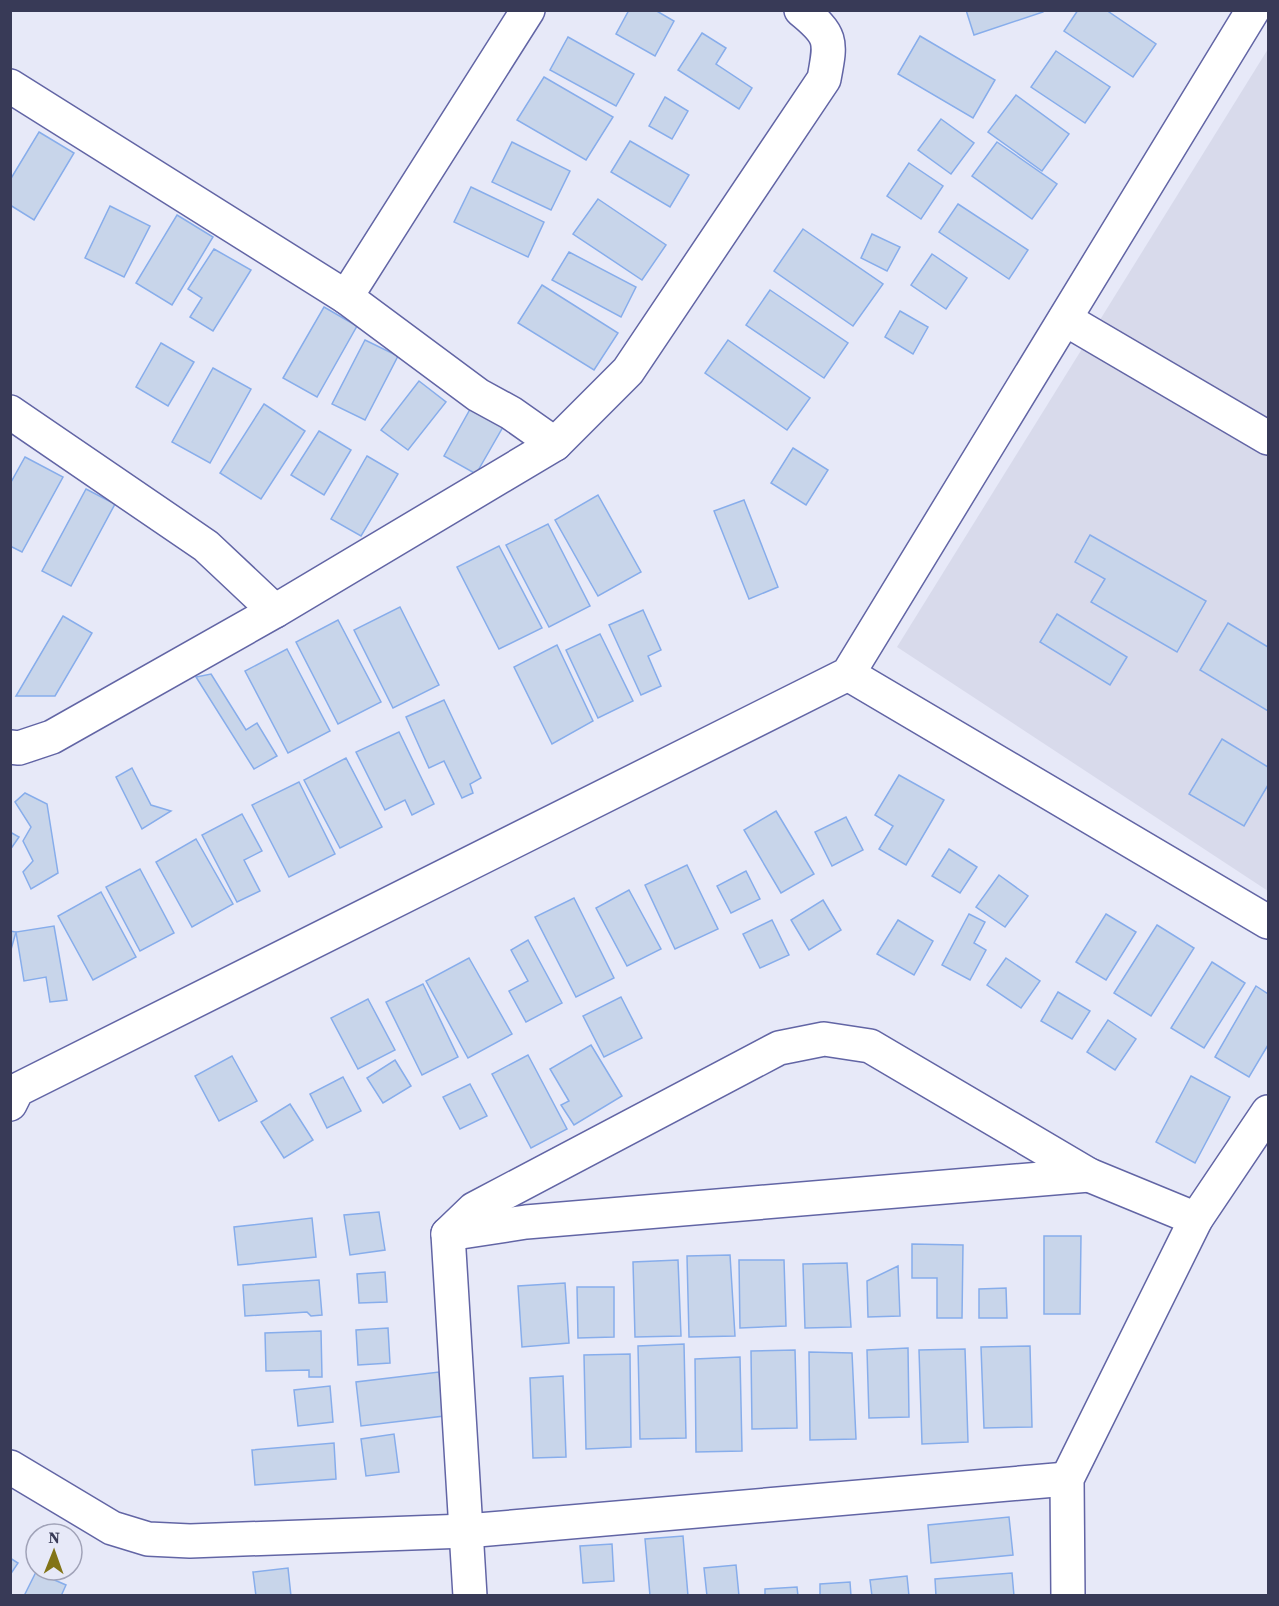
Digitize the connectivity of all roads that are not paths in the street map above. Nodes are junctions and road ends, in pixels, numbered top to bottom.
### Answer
1 (528, 10) edge
2 (801, 10) edge
3 (1253, 10) edge
4 (10, 86) edge
5 (346, 297) junction
6 (1065, 319) junction
7 (10, 412) edge
8 (1269, 438) edge
9 (555, 444) junction
10 (275, 611) junction
11 (848, 674) junction
12 (10, 747) edge
13 (1269, 922) edge
14 (13, 1094) edge
15 (1269, 1112) edge
16 (1089, 1175) junction
17 (1196, 1219) junction
18 (448, 1234) junction
19 (10, 1467) edge
20 (1066, 1479) junction
21 (466, 1531) junction
22 (471, 1596) edge
23 (1068, 1596) edge

1 - 5 street
2 - 9 street
3 - 6 street
4 - 5 street
5 - 9 street
6 - 8 street
6 - 11 street
7 - 10 street
9 - 10 street
10 - 12 street
11 - 13 street
11 - 14 street
15 - 17 street
16 - 17 street
16 - 18 street
16 - 18 street
17 - 20 street
18 - 21 street
19 - 21 street
20 - 21 street
20 - 23 street
21 - 22 street

